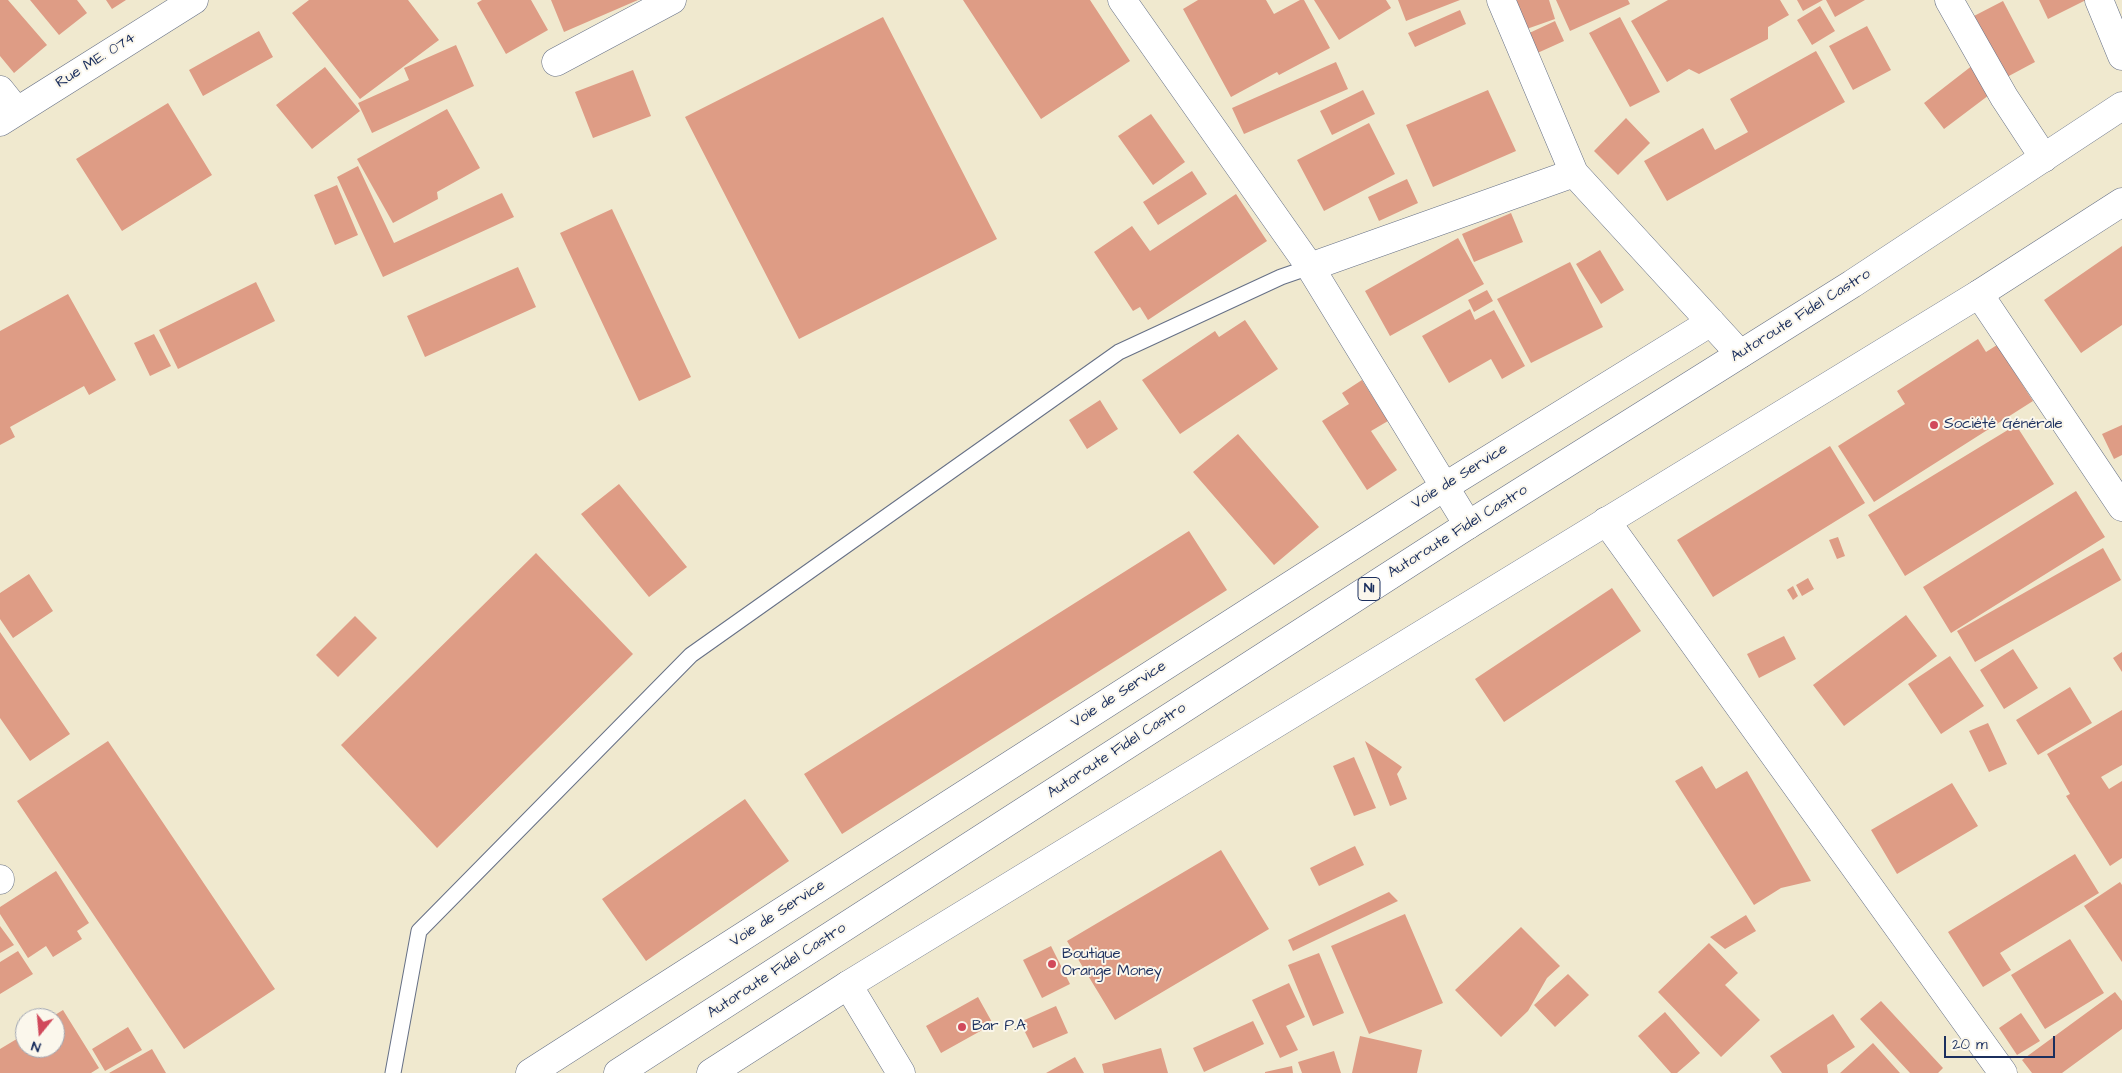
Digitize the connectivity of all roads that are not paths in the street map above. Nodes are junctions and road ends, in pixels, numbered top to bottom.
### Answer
1 (194, 0) edge
2 (672, 0) edge
3 (1122, 0) edge
4 (1501, 0) edge
5 (1949, 0) edge
6 (2099, 0) edge
7 (2122, 56) edge
8 (556, 62) dead end
9 (2122, 106) edge
10 (5, 108) edge
11 (2044, 158) junction
12 (1574, 173) junction
13 (2122, 202) edge
14 (1310, 267) junction
15 (1979, 294) junction
16 (1711, 322) junction
17 (1740, 354) junction
18 (1444, 487) junction
19 (2122, 507) edge
20 (1606, 522) junction
21 (1468, 525) junction
22 (848, 985) junction
23 (392, 1073) edge
24 (530, 1073) edge
25 (618, 1073) edge
26 (711, 1073) edge
27 (901, 1073) edge
28 (2003, 1073) edge

1 - 10 main road, Rue ME. 074
2 - 8 main road
3 - 14 main road
4 - 12 main road
5 - 11 main road
6 - 7 main road
9 - 11 main road, Autoroute Fidel Castro / N1
11 - 17 main road, Autoroute Fidel Castro / N1
12 - 14 main road
12 - 16 main road
13 - 15 main road
14 - 18 main road
14 - 23 lane
15 - 19 main road
15 - 20 main road
16 - 17 main road
16 - 18 main road, Voie de Service
17 - 21 main road, Autoroute Fidel Castro / N1
18 - 21 main road
18 - 24 main road, Voie de Service
20 - 22 main road
20 - 28 main road
21 - 25 main road, Autoroute Fidel Castro / N1
22 - 26 main road
22 - 27 main road

